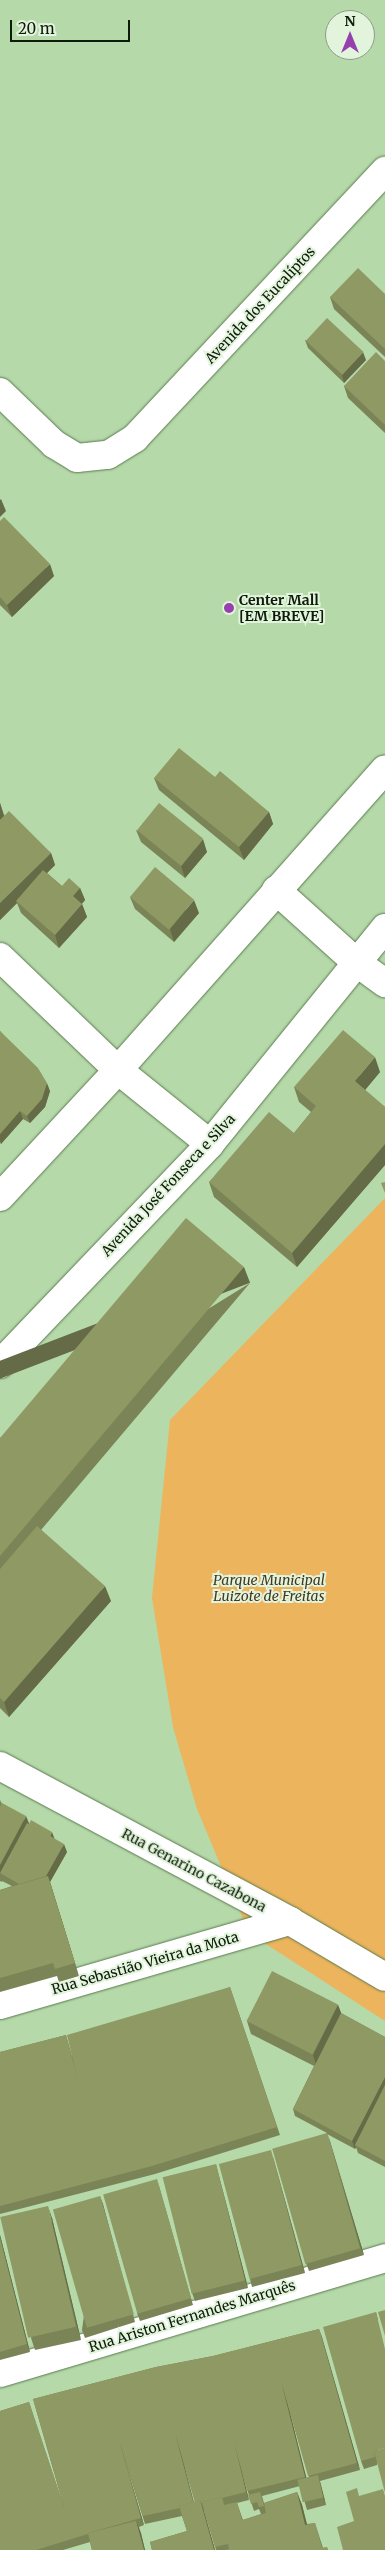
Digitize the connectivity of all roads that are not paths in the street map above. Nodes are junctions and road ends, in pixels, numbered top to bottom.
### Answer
1 (385, 171) edge
2 (0, 392) edge
3 (385, 768) edge
4 (276, 890) junction
5 (385, 928) edge
6 (0, 957) edge
7 (356, 962) junction
8 (385, 983) edge
9 (118, 1070) junction
10 (210, 1144) junction
11 (0, 1197) edge
12 (0, 1364) edge
13 (0, 1766) edge
14 (290, 1921) junction
15 (385, 1977) edge
16 (0, 2005) edge
17 (385, 2258) edge
18 (0, 2373) edge

1 - 2 street, Avenida dos Eucalíptos
3 - 4 street
4 - 7 street
4 - 9 street
5 - 7 street, Avenida José Fonseca e Silva
6 - 9 street
7 - 8 street
7 - 10 street, Avenida José Fonseca e Silva
9 - 10 street
9 - 11 street
10 - 12 street, Avenida José Fonseca e Silva
13 - 14 street, Rua Genarino Cazabona
14 - 15 street, Rua Genarino Cazabona
14 - 16 street, Rua Sebastião Vieira da Mota
17 - 18 street, Rua Ariston Fernandes Marquês

